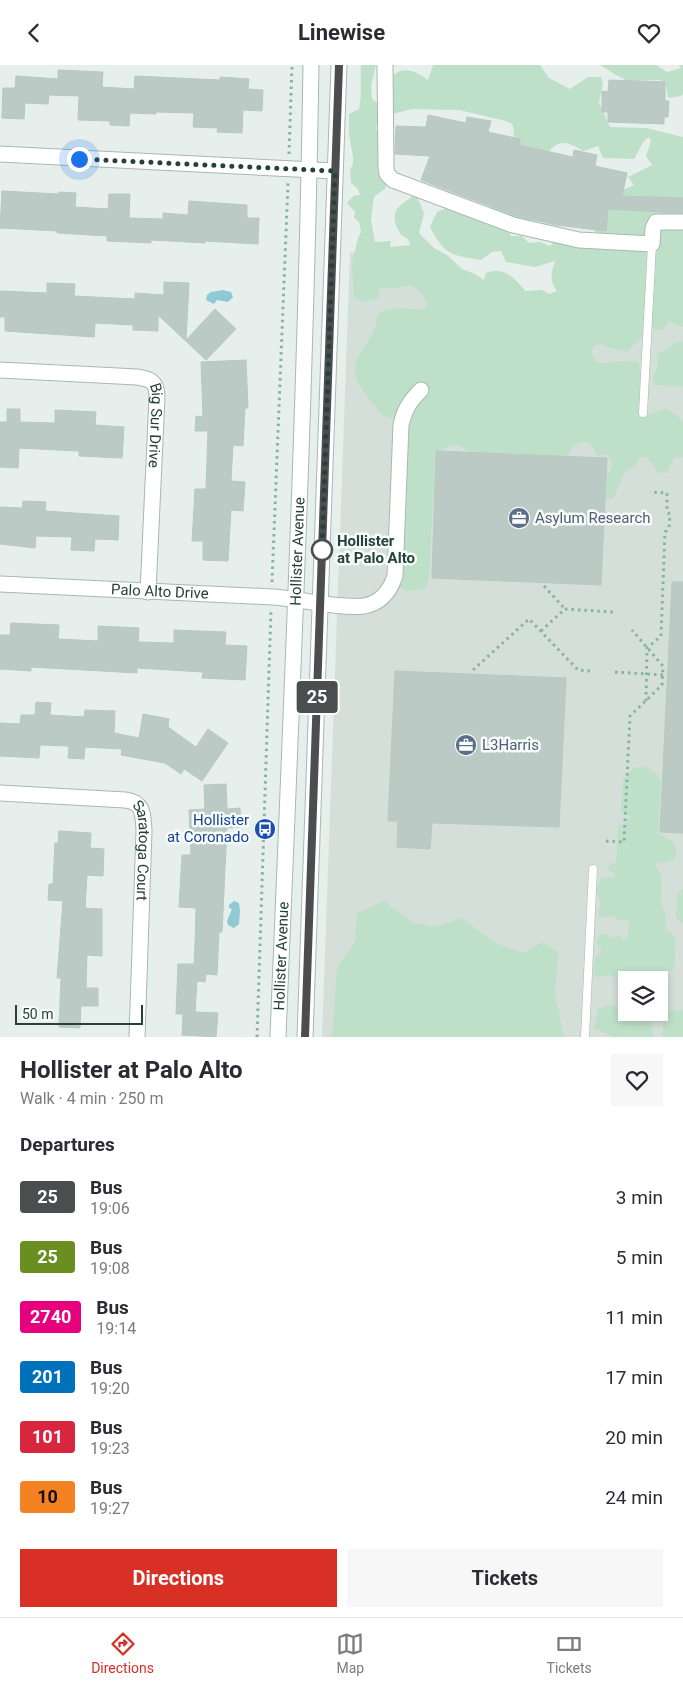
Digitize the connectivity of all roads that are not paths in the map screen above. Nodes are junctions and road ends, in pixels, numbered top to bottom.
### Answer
1 (311, 65) edge
2 (339, 65) edge
3 (385, 65) edge
4 (0, 154) edge
5 (309, 170) junction
6 (335, 171) junction
7 (683, 222) edge
8 (652, 243) junction
9 (0, 371) edge
10 (422, 390) dead end
11 (643, 413) dead end
12 (0, 584) edge
13 (148, 592) junction
14 (295, 599) junction
15 (320, 602) junction
16 (0, 793) edge
17 (593, 869) dead end
18 (137, 1037) edge
19 (278, 1037) edge
20 (305, 1037) edge
21 (585, 1037) edge

1 - 5 street, Hollister Avenue
2 - 6 street, Hollister Avenue
3 - 8 street
4 - 5 street
5 - 6 street
5 - 14 street, Hollister Avenue
6 - 15 street, Hollister Avenue
7 - 8 street
8 - 11 lane
9 - 13 street, Big Sur Drive
10 - 15 street, Palo Alto Drive
12 - 13 street, Palo Alto Drive
13 - 14 street, Palo Alto Drive
14 - 15 street, Palo Alto Drive
14 - 19 street, Hollister Avenue
15 - 20 street, Hollister Avenue
16 - 18 street, Saratoga Court
17 - 21 lane

